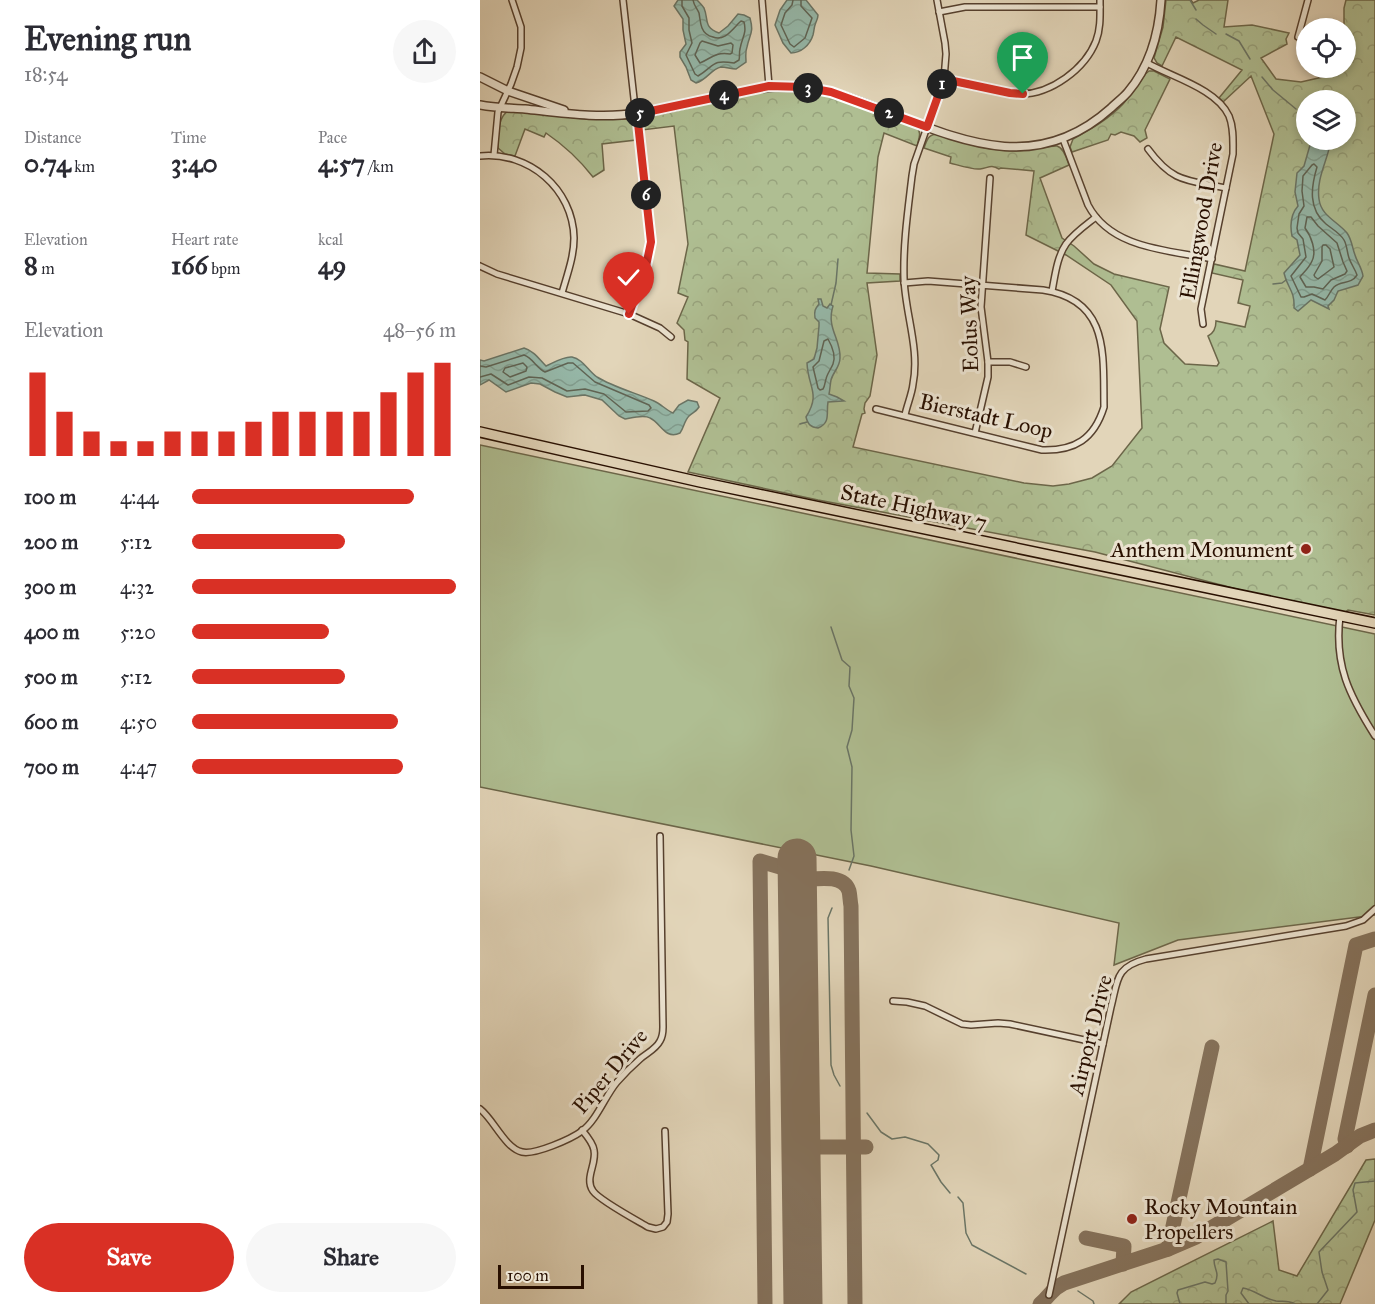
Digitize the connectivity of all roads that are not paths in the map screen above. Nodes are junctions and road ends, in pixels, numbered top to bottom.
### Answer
1 (512, 0) edge
2 (623, 0) edge
3 (762, 0) edge
4 (937, 0) edge
5 (1161, 0) edge
6 (1308, 0) edge
7 (1008, 3) edge
8 (1100, 3) edge
9 (939, 12) junction
10 (1303, 18) edge
11 (1147, 63) junction
12 (480, 77) edge
13 (944, 79) junction
14 (769, 86) junction
15 (508, 91) junction
16 (480, 105) edge
17 (501, 106) junction
18 (572, 113) junction
19 (637, 114) junction
20 (927, 127) junction
21 (1063, 139) junction
22 (1148, 149) dead end
23 (494, 155) junction
24 (480, 156) edge
25 (990, 178) dead end
26 (1226, 188) junction
27 (1096, 217) junction
28 (1212, 259) junction
29 (480, 266) edge
30 (904, 283) junction
31 (982, 285) junction
32 (1052, 291) junction
33 (562, 293) junction
34 (629, 314) junction
35 (1203, 324) dead end
36 (672, 337) dead end
37 (988, 362) junction
38 (1026, 367) dead end
39 (876, 409) dead end
40 (905, 415) junction
41 (480, 432) edge
42 (975, 433) junction
43 (1341, 616) junction
44 (1375, 623) edge
45 (1375, 736) edge
46 (660, 836) dead end
47 (1375, 909) edge
48 (893, 1001) dead end
49 (1103, 1044) junction
50 (480, 1110) edge
51 (582, 1130) junction
52 (665, 1131) dead end
53 (1048, 1295) dead end

1 - 15 street
2 - 19 street
3 - 14 street
4 - 9 street
5 - 11 street
6 - 10 street
7 - 8 street
7 - 9 street
8 - 13 street
9 - 13 street
11 - 21 street
11 - 26 street, Ellingwood Drive
12 - 15 street
13 - 20 street
14 - 19 street
14 - 20 street
15 - 17 street
15 - 18 street
16 - 17 street
17 - 18 street
17 - 23 street
18 - 19 street
19 - 34 street
20 - 21 street
20 - 30 street
21 - 27 street
22 - 26 street
23 - 24 street
23 - 33 street
25 - 31 street, Eolus Way
26 - 28 street, Ellingwood Drive
27 - 28 street
27 - 32 street
28 - 35 street, Ellingwood Drive
29 - 33 street
30 - 31 street, Bierstadt Loop
30 - 40 street
31 - 32 street, Bierstadt Loop
31 - 37 street, Eolus Way
32 - 42 street, Bierstadt Loop
33 - 34 street
34 - 36 street
37 - 38 street
37 - 42 street, Eolus Way
39 - 40 street, Bierstadt Loop
40 - 42 street, Bierstadt Loop
41 - 43 main road, State Highway 7
43 - 44 main road, State Highway 7
43 - 45 street
46 - 51 street, Piper Drive
47 - 49 street, Airport Drive
48 - 49 street
49 - 53 street, Airport Drive
50 - 51 street, Piper Drive
51 - 52 street

